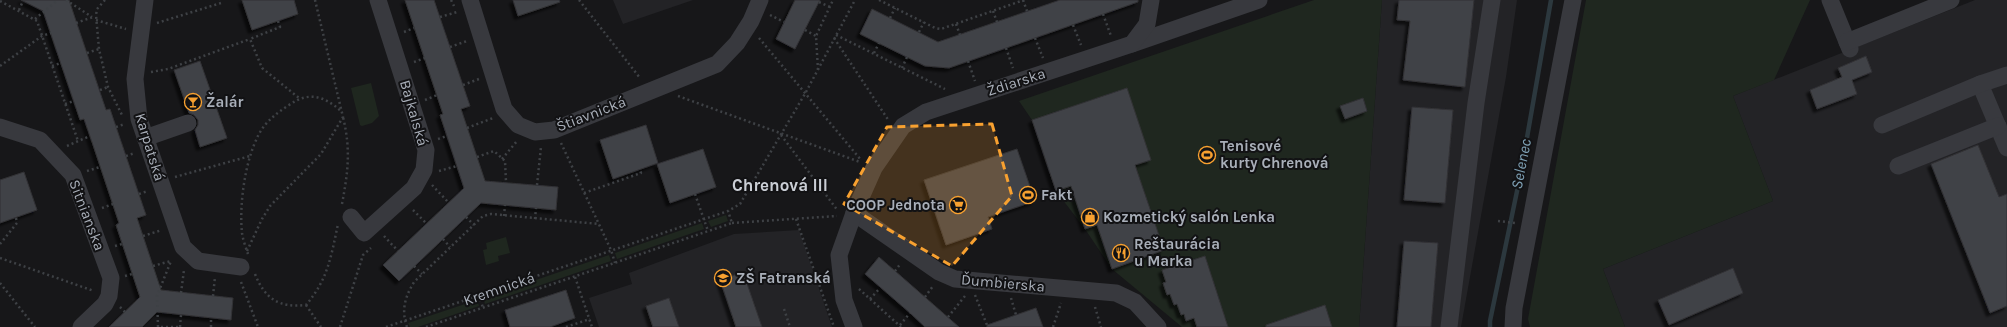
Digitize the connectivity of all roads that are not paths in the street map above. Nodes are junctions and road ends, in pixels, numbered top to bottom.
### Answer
1 (145, 0) edge
2 (378, 0) edge
3 (470, 0) edge
4 (1151, 0) edge
5 (1259, 0) edge
6 (1492, 0) edge
7 (1573, 0) edge
8 (1830, 0) edge
9 (1951, 0) edge
10 (764, 7) edge
11 (1132, 44) junction
12 (2007, 75) edge
13 (1980, 84) junction
14 (188, 123) dead end
15 (1882, 125) dead end
16 (1998, 126) junction
17 (0, 127) edge
18 (145, 138) junction
19 (2007, 148) edge
20 (1898, 166) dead end
21 (854, 213) junction
22 (351, 217) dead end
23 (247, 261) road end
24 (81, 327) edge
25 (854, 327) edge
26 (1158, 327) edge
27 (1449, 327) edge
28 (1513, 327) edge

1 - 18 street, Karpatská
2 - 22 street, Bajkalská
3 - 10 street, Štiavnická
4 - 11 street
5 - 11 street, Ždiarska
6 - 27 street
7 - 28 street
8 - 9 street
11 - 21 street, Ždiarska
12 - 13 street
13 - 15 street
13 - 16 street
14 - 18 street
16 - 19 street
16 - 20 street
17 - 24 street, Sitnianska
18 - 23 street, Karpatská
21 - 25 street
21 - 26 street, Ďumbierska

